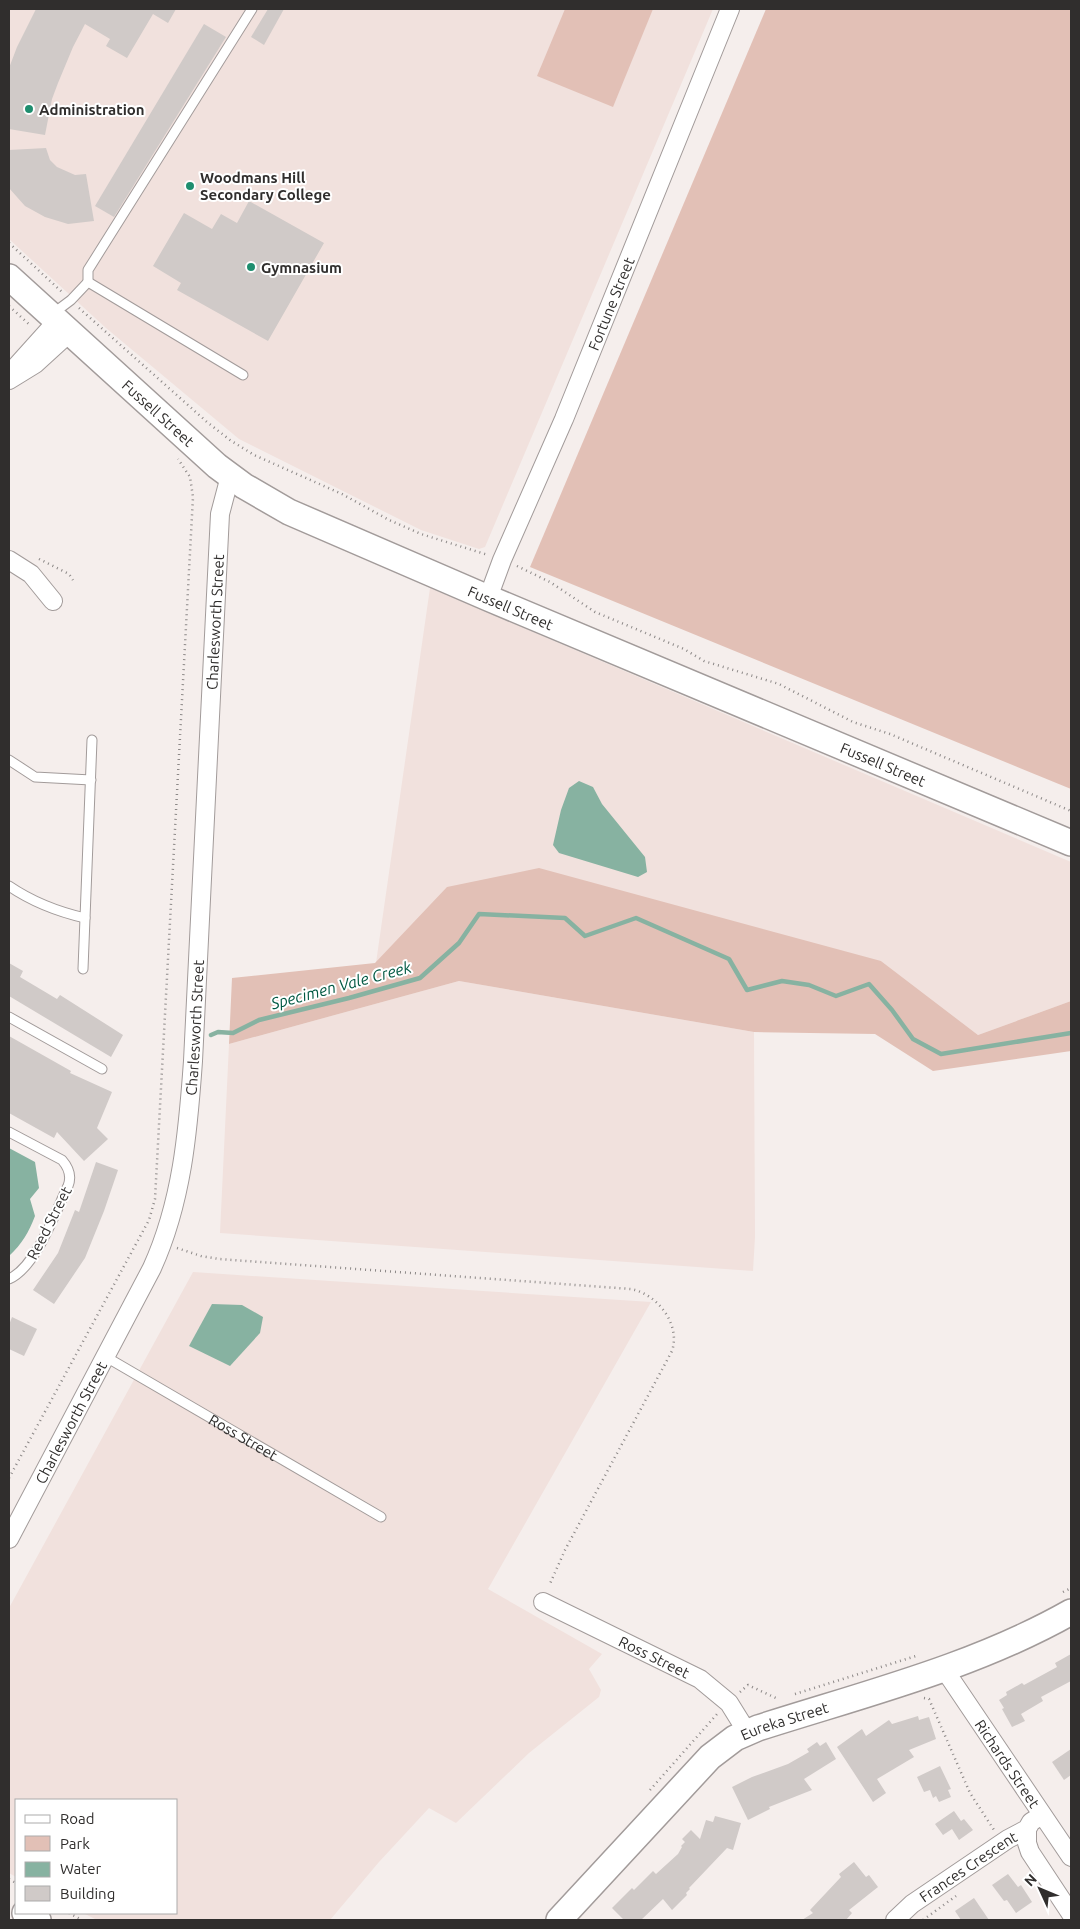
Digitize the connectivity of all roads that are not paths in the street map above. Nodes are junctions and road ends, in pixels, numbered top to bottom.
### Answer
1 (252, 9) edge
2 (730, 9) edge
3 (9, 277) edge
4 (88, 282) junction
5 (51, 327) junction
6 (9, 375) edge
7 (243, 375) dead end
8 (9, 380) edge
9 (230, 476) junction
10 (9, 560) edge
11 (488, 598) junction
12 (53, 600) dead end
13 (92, 740) dead end
14 (9, 760) edge
15 (91, 780) junction
16 (1071, 843) edge
17 (9, 886) edge
18 (85, 918) junction
19 (83, 969) dead end
20 (9, 1017) edge
21 (102, 1069) dead end
22 (9, 1132) edge
23 (9, 1280) edge
24 (106, 1357) junction
25 (380, 1517) dead end
26 (9, 1539) edge
27 (543, 1602) road end
28 (1071, 1612) edge
29 (944, 1669) junction
30 (747, 1732) junction
31 (1042, 1815) junction
32 (1027, 1829) junction
33 (1071, 1857) edge
34 (27, 1914) edge
35 (1071, 1914) edge
36 (38, 1920) edge
37 (559, 1920) edge
38 (895, 1920) edge

1 - 4 lane
2 - 11 street, Fortune Street
3 - 5 street, Fussell Street
4 - 5 lane
4 - 7 lane
5 - 6 street
5 - 8 street
5 - 9 street, Fussell Street
9 - 11 street, Fussell Street
9 - 24 street, Charlesworth Street
10 - 12 street
11 - 16 street, Fussell Street
13 - 15 lane
14 - 15 lane
15 - 18 lane
17 - 18 lane
18 - 19 lane
20 - 21 lane
22 - 23 lane, Reed Street
24 - 25 lane, Ross Street
24 - 26 street, Charlesworth Street
27 - 30 street, Ross Street
28 - 29 street, Eureka Street
29 - 30 street, Eureka Street
29 - 31 street, Richards Street
30 - 37 street, Eureka Street
31 - 32 street, Frances Crescent
31 - 33 street, Richards Street
32 - 35 street, Richards Street
32 - 38 street, Frances Crescent
34 - 36 street

